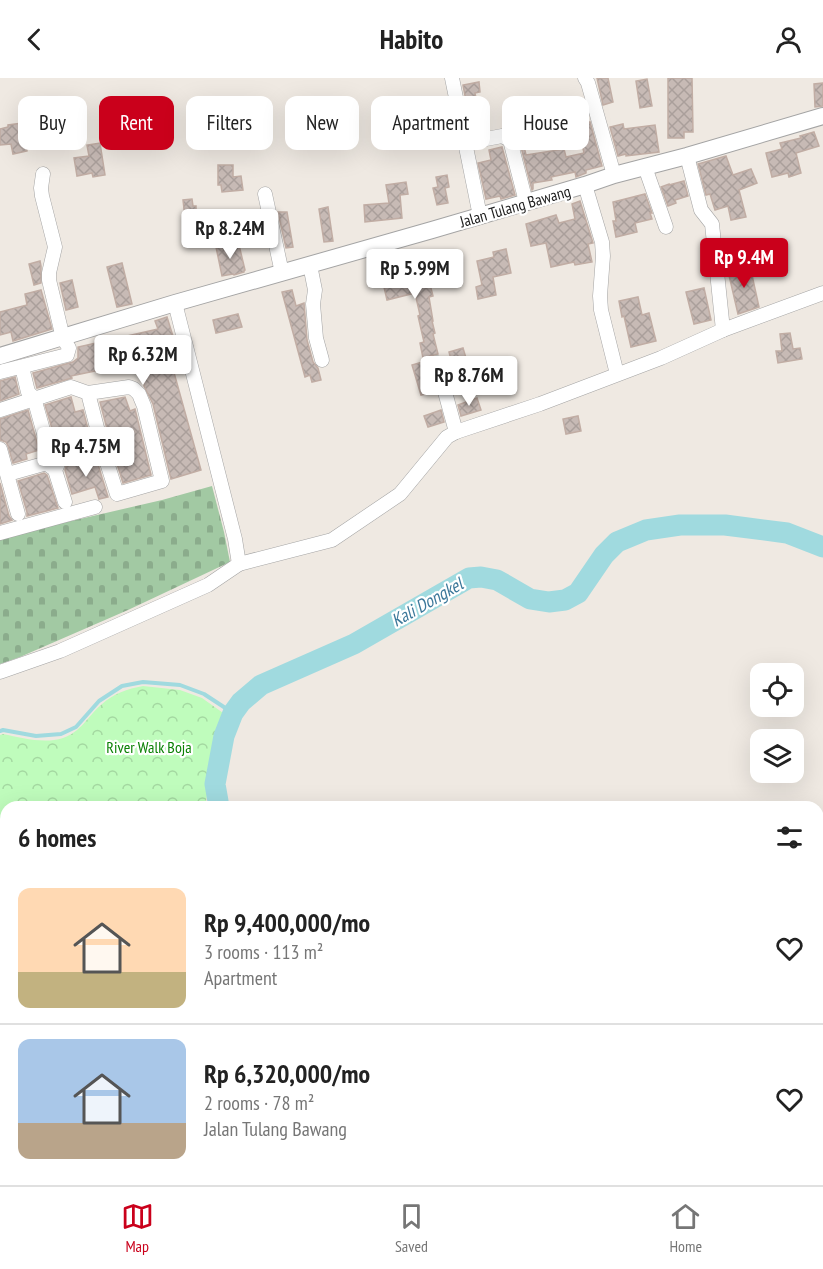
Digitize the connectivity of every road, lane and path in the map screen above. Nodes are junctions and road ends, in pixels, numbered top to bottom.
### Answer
1 (452, 78) edge
2 (585, 78) edge
3 (456, 96) edge
4 (823, 116) edge
5 (490, 138) edge
6 (466, 150) edge
7 (687, 156) junction
8 (645, 166) junction
9 (43, 174) dead end
10 (614, 176) junction
11 (585, 185) junction
12 (265, 194) dead end
13 (526, 202) junction
14 (480, 216) junction
15 (666, 226) dead end
16 (310, 265) junction
17 (282, 273) junction
18 (823, 293) edge
19 (175, 303) junction
20 (723, 330) junction
21 (63, 338) junction
22 (0, 356) edge
23 (322, 360) dead end
24 (437, 363) dead end
25 (22, 367) junction
26 (0, 372) edge
27 (617, 374) junction
28 (88, 393) junction
29 (34, 398) junction
30 (0, 410) edge
31 (456, 432) junction
32 (102, 447) junction
33 (0, 449) edge
34 (52, 461) junction
35 (8, 474) junction
36 (65, 502) dead end
37 (95, 507) dead end
38 (18, 514) dead end
39 (0, 533) edge
40 (238, 564) junction
41 (0, 672) edge

1 - 3 street
2 - 10 street
4 - 7 street, Jalan Tulang Bawang
5 - 13 street
6 - 14 street
7 - 8 street, Jalan Tulang Bawang
7 - 20 street
8 - 10 street, Jalan Tulang Bawang
8 - 15 street
9 - 21 street
10 - 11 street, Jalan Tulang Bawang
11 - 13 street, Jalan Tulang Bawang
11 - 27 street
12 - 17 street
13 - 14 street, Jalan Tulang Bawang
14 - 16 street, Jalan Tulang Bawang
16 - 17 street, Jalan Tulang Bawang
16 - 23 street
17 - 19 street, Jalan Tulang Bawang
18 - 20 street
19 - 21 street, Jalan Tulang Bawang
19 - 40 street
20 - 27 street
21 - 22 street, Jalan Tulang Bawang
21 - 25 street
24 - 31 street
25 - 26 street
25 - 29 street
27 - 31 street
28 - 29 street
28 - 32 street
28 - 32 street
29 - 30 street
29 - 34 street
31 - 40 street
32 - 34 street
33 - 35 street
34 - 35 street
34 - 36 street
35 - 38 street
37 - 39 street
40 - 41 street

